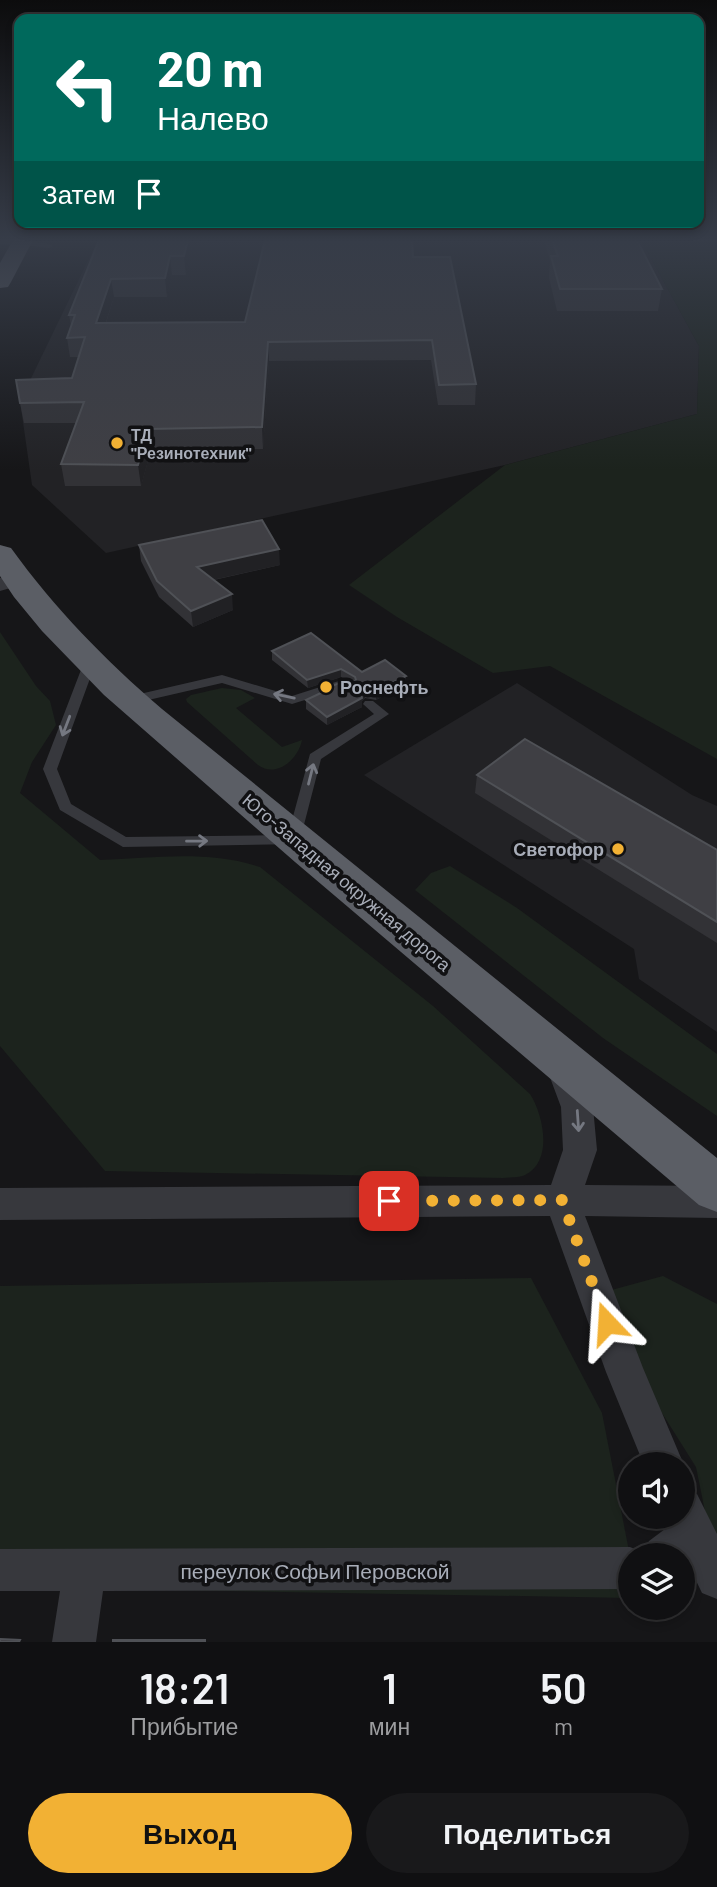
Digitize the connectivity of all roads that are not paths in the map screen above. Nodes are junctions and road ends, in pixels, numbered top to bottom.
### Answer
1 (6, 572) edge
2 (90, 662) junction
3 (348, 688) edge
4 (131, 700) junction
5 (369, 704) dead end
6 (294, 840) junction
7 (558, 1056) junction
8 (717, 1189) edge
9 (562, 1200) junction
10 (717, 1202) edge
11 (0, 1204) edge
12 (659, 1452) edge
13 (680, 1533) edge
14 (618, 1568) edge
15 (0, 1570) edge
16 (84, 1572) junction
17 (717, 1578) edge
18 (74, 1642) edge

1 - 2 highway, Юго-Западная окружная дорога
2 - 4 highway, Юго-Западная окружная дорога
2 -> 6 lane
3 -> 4 lane
4 - 6 highway, Юго-Западная окружная дорога
6 -> 5 lane
6 - 7 highway, Юго-Западная окружная дорога
7 - 8 highway, Юго-Западная окружная дорога
7 -> 9 street
9 - 10 street
9 - 11 street
9 - 12 street
13 - 17 street
14 - 16 street, переулок Софьи Перовской
15 - 16 street, переулок Софьи Перовской
16 - 18 street

